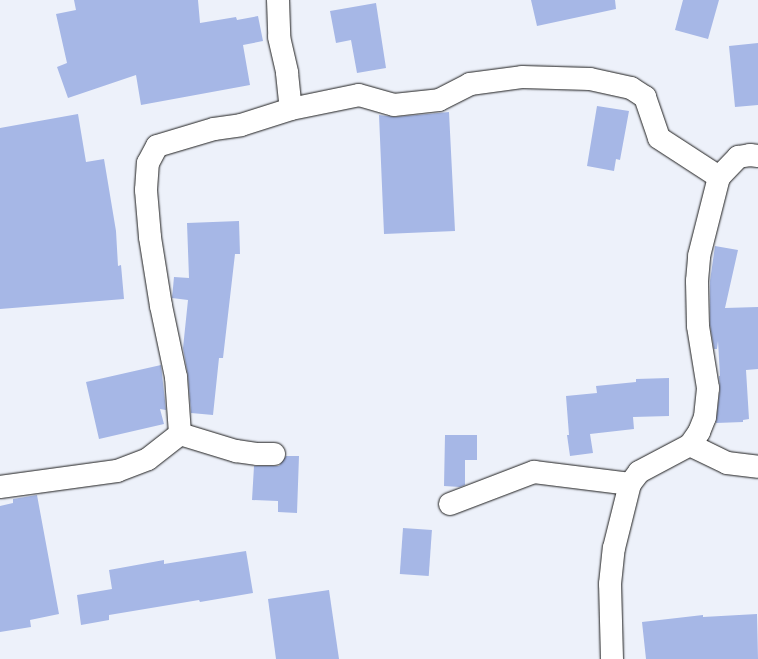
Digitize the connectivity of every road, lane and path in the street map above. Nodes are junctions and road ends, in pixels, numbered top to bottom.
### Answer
1 (278, 0) edge
2 (291, 109) junction
3 (758, 156) edge
4 (720, 177) junction
5 (180, 434) junction
6 (690, 445) junction
7 (274, 454) dead end
8 (758, 467) edge
9 (630, 484) junction
10 (0, 487) edge
11 (450, 504) dead end
12 (612, 659) edge

1 - 2 street
2 - 4 street
2 - 5 street
3 - 4 street
4 - 6 street
5 - 7 street
5 - 10 street
6 - 8 street
6 - 9 street
9 - 11 street
9 - 12 street

